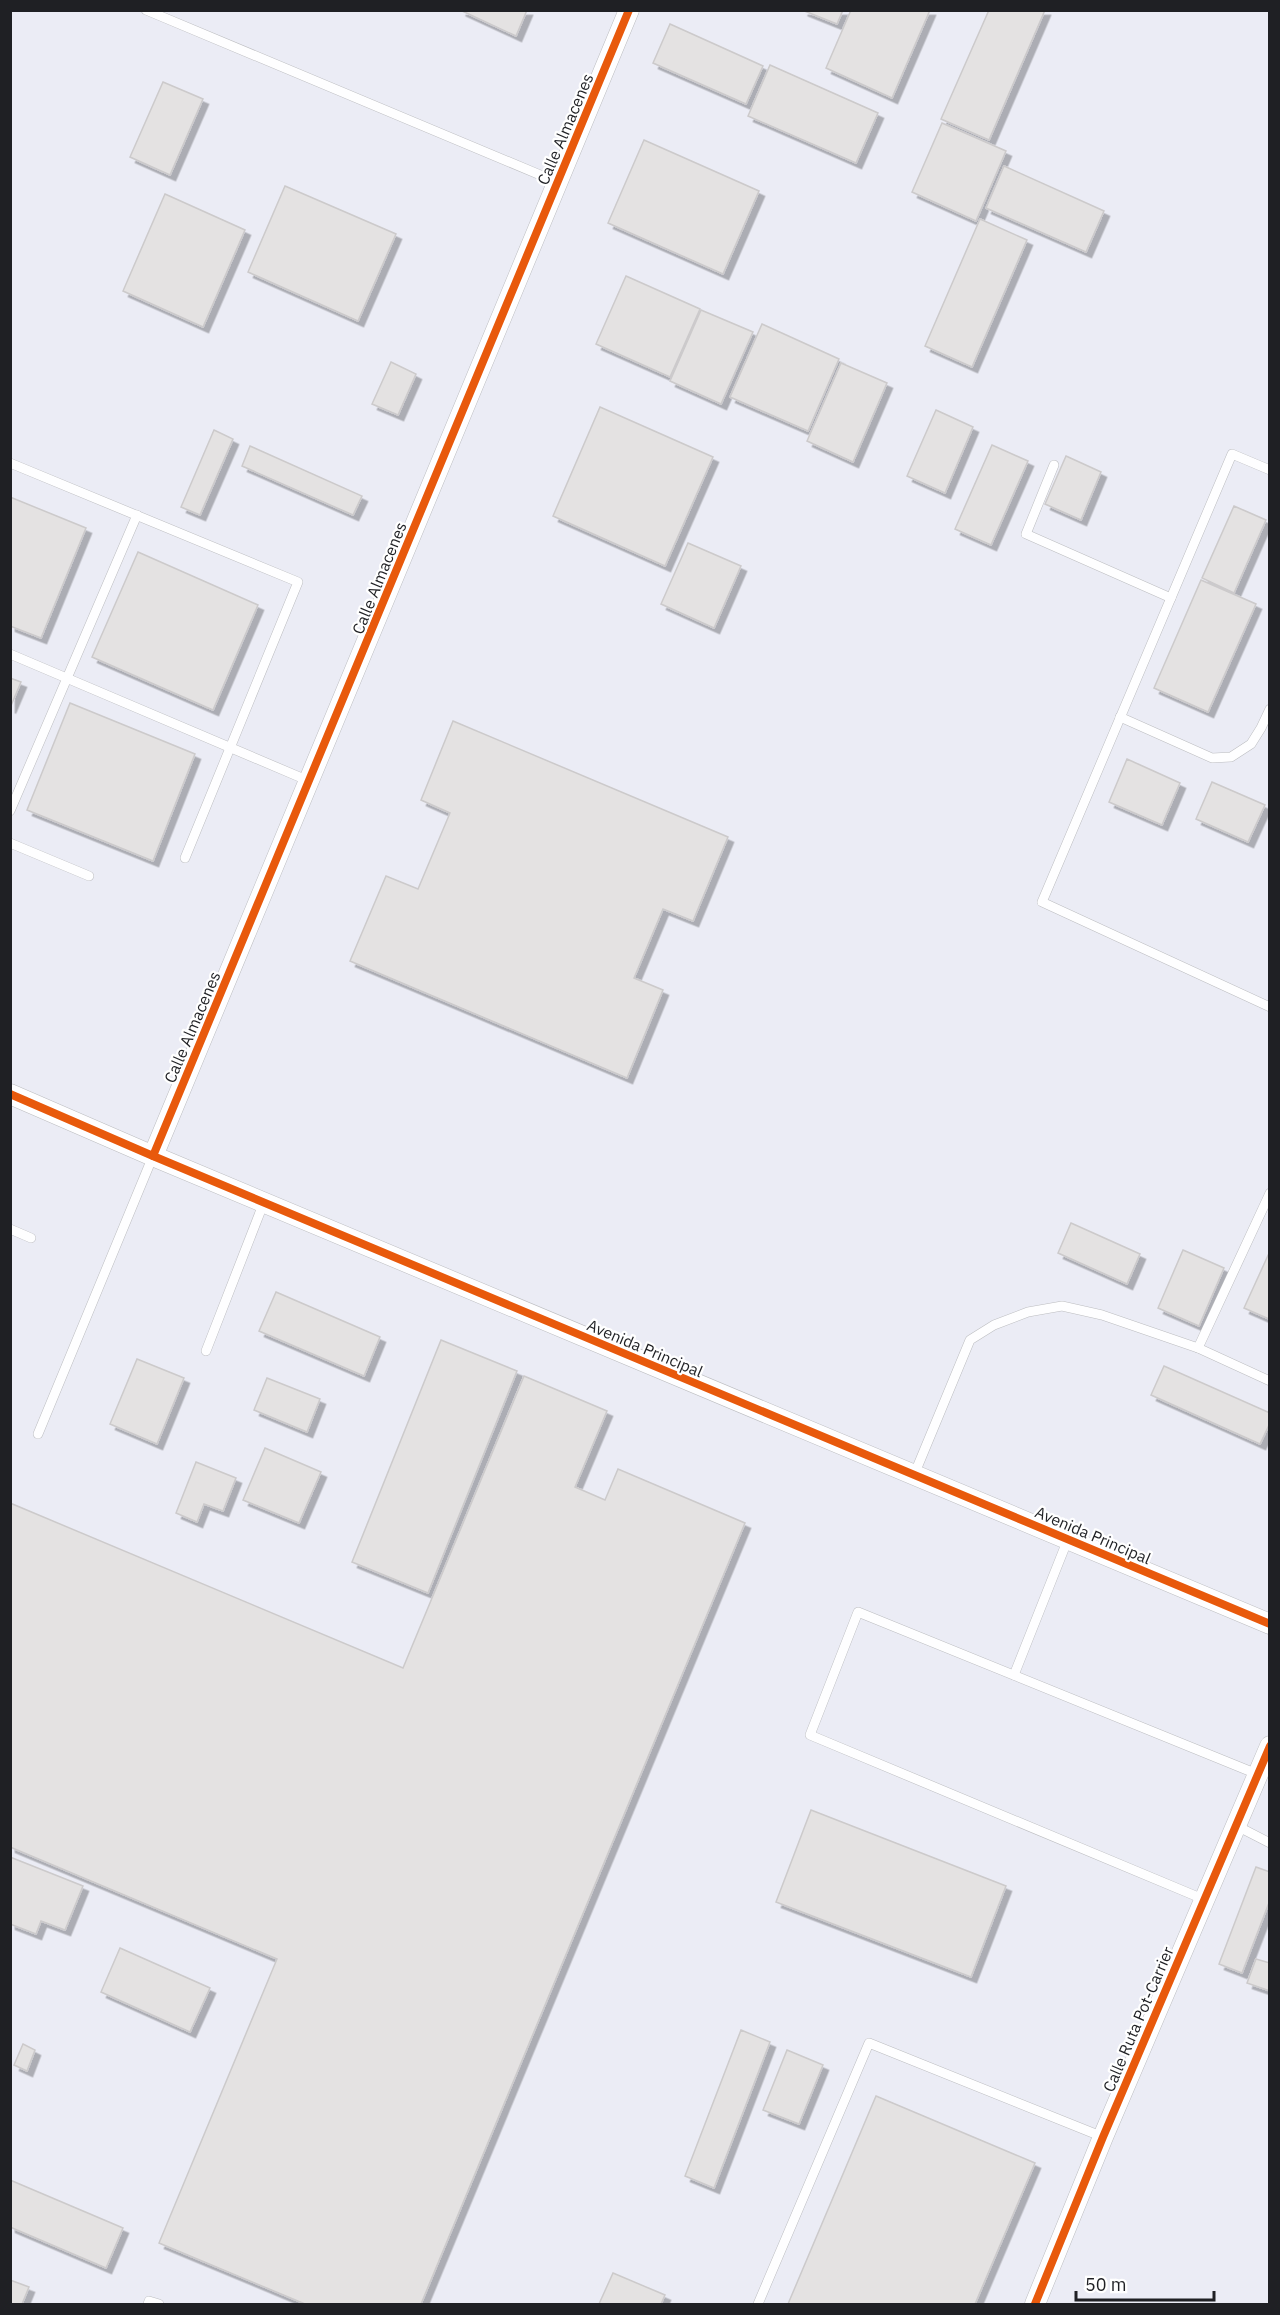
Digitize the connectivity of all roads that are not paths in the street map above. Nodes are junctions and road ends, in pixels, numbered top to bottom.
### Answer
1 (146, 10) edge
2 (174, 10) edge
3 (629, 10) edge
4 (170, 21) junction
5 (557, 182) junction
6 (10, 463) edge
7 (1054, 465) dead end
8 (1269, 470) edge
9 (137, 516) junction
10 (1171, 598) junction
11 (10, 654) edge
12 (69, 678) junction
13 (1269, 709) edge
14 (1120, 717) junction
15 (230, 747) junction
16 (309, 781) junction
17 (10, 811) edge
18 (10, 843) edge
19 (185, 858) dead end
20 (89, 876) dead end
21 (1269, 1006) edge
22 (10, 1094) edge
23 (153, 1156) junction
24 (1269, 1193) edge
25 (264, 1202) junction
26 (10, 1229) edge
27 (31, 1238) dead end
28 (1198, 1348) junction
29 (206, 1352) dead end
30 (1269, 1381) edge
31 (38, 1434) dead end
32 (914, 1475) junction
33 (1068, 1539) junction
34 (1269, 1624) edge
35 (1014, 1675) junction
36 (1269, 1747) edge
37 (1257, 1774) junction
38 (1235, 1825) junction
39 (1269, 1843) edge
40 (1203, 1899) junction
41 (1103, 2137) junction
42 (148, 2304) edge
43 (159, 2304) edge
44 (758, 2304) edge
45 (1035, 2304) edge

1 - 4 lane
2 - 4 lane
3 - 5 street, Calle Almacenes
4 - 5 lane
5 - 16 street, Calle Almacenes
6 - 9 lane
7 - 10 lane
8 - 10 lane
9 - 12 lane
9 - 15 lane
10 - 14 lane
11 - 12 lane
12 - 15 lane
12 - 17 lane
13 - 14 lane
14 - 21 lane
15 - 16 lane
15 - 19 lane
16 - 23 street, Calle Almacenes
18 - 20 lane
22 - 23 street, Avenida Principal
23 - 25 street, Avenida Principal
23 - 31 lane
24 - 28 lane
25 - 29 lane
25 - 32 street, Avenida Principal
26 - 27 lane
28 - 30 lane
28 - 32 lane
32 - 33 street, Avenida Principal
33 - 34 street, Avenida Principal
33 - 35 lane
35 - 37 lane
35 - 40 lane
36 - 37 street, Calle Ruta Pot-Carrier
37 - 38 street, Calle Ruta Pot-Carrier
38 - 39 lane
38 - 40 street, Calle Ruta Pot-Carrier
40 - 41 street, Calle Ruta Pot-Carrier
41 - 44 lane
41 - 45 street, Calle Ruta Pot-Carrier
42 - 43 lane

